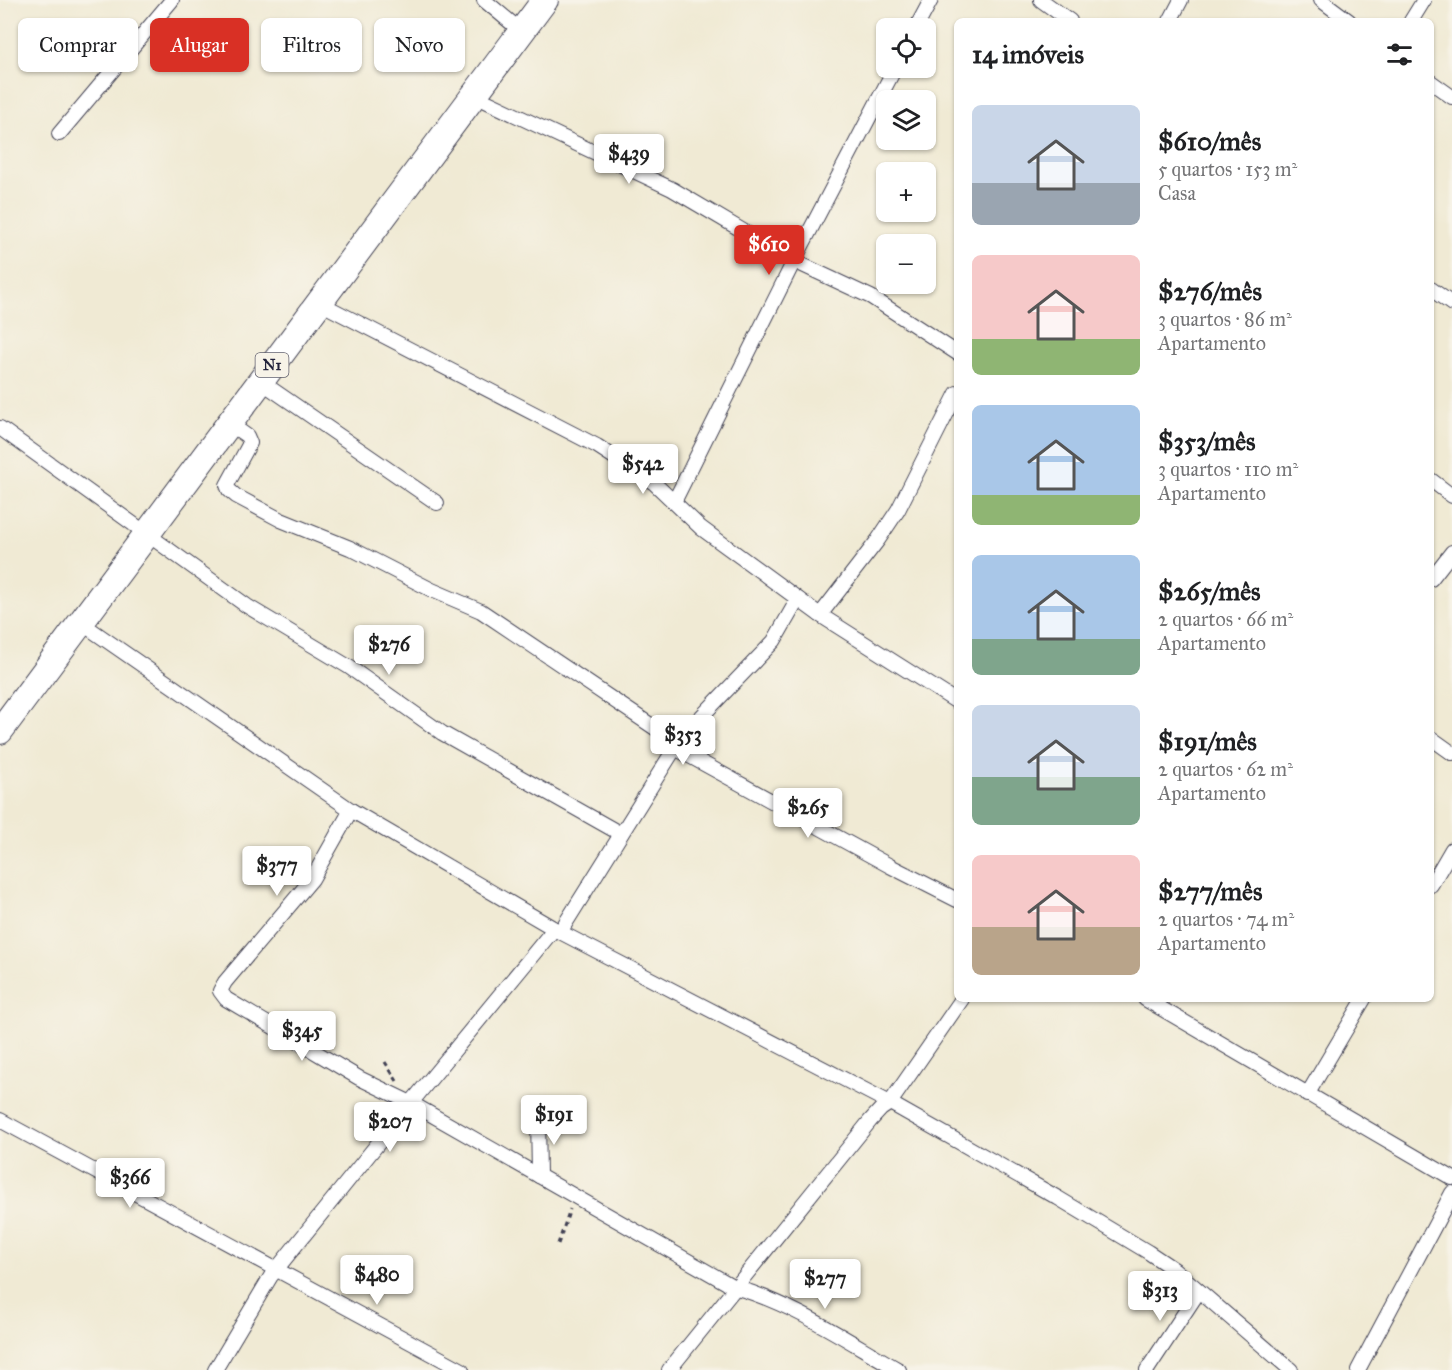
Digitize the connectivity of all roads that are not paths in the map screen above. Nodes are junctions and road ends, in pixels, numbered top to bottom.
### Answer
1 (172, 0) edge
2 (484, 0) edge
3 (545, 0) edge
4 (931, 0) edge
5 (1041, 0) edge
6 (1181, 0) edge
7 (1321, 0) edge
8 (1424, 0) edge
9 (921, 18) edge
10 (1066, 18) edge
11 (1172, 18) edge
12 (1345, 18) edge
13 (1413, 18) edge
14 (521, 31) junction
15 (891, 78) edge
16 (1434, 84) edge
17 (473, 95) junction
18 (1452, 97) edge
19 (59, 134) dead end
20 (794, 261) junction
21 (1434, 291) edge
22 (318, 303) junction
23 (1452, 304) edge
24 (954, 351) edge
25 (260, 381) junction
26 (954, 399) edge
27 (230, 424) junction
28 (0, 428) edge
29 (1434, 482) edge
30 (1452, 496) edge
31 (674, 502) junction
32 (436, 503) dead end
33 (146, 535) junction
34 (1452, 552) edge
35 (1434, 575) edge
36 (798, 599) junction
37 (820, 615) junction
38 (80, 622) junction
39 (954, 700) edge
40 (0, 731) edge
41 (1434, 740) edge
42 (675, 748) junction
43 (1452, 753) edge
44 (351, 810) junction
45 (621, 834) junction
46 (1452, 849) edge
47 (1434, 880) edge
48 (954, 898) edge
49 (557, 931) junction
50 (960, 1002) edge
51 (1150, 1002) edge
52 (1362, 1002) edge
53 (1307, 1095) junction
54 (411, 1103) junction
55 (890, 1103) junction
56 (538, 1116) dead end
57 (0, 1120) edge
58 (539, 1176) junction
59 (1452, 1178) edge
60 (1452, 1193) edge
61 (277, 1269) junction
62 (734, 1287) junction
63 (1199, 1291) junction
64 (215, 1370) edge
65 (462, 1370) edge
66 (669, 1370) edge
67 (899, 1370) edge
68 (1147, 1370) edge
69 (1291, 1370) edge
70 (1358, 1370) edge

1 - 19 street
2 - 14 street
3 - 14 highway, N1
4 - 9 street
5 - 10 street
6 - 11 street
7 - 12 street
8 - 13 street
14 - 17 highway, N1
15 - 20 street
16 - 18 street
17 - 20 street
17 - 22 highway, N1
20 - 24 street
20 - 31 street
21 - 23 street
22 - 25 highway, N1
22 - 31 street
25 - 27 highway, N1
25 - 32 street
26 - 37 street
27 - 33 highway, N1
27 - 42 street
28 - 33 street
29 - 30 street
31 - 36 street
33 - 38 highway, N1
33 - 45 street
34 - 35 street
36 - 37 street
36 - 42 street
37 - 39 street
38 - 40 highway, N1
38 - 44 street
41 - 43 street
42 - 45 street
42 - 48 street
44 - 49 street
44 - 54 street
45 - 49 street
46 - 47 street
49 - 54 street
49 - 55 street
50 - 55 street
51 - 53 street
52 - 53 street
53 - 59 street
54 - 58 street
54 - 61 street
55 - 62 street
55 - 63 street
56 - 58 street
57 - 61 street
58 - 62 street
60 - 70 street
61 - 64 street
61 - 65 street
62 - 66 street
62 - 67 street
63 - 68 street
63 - 69 street

